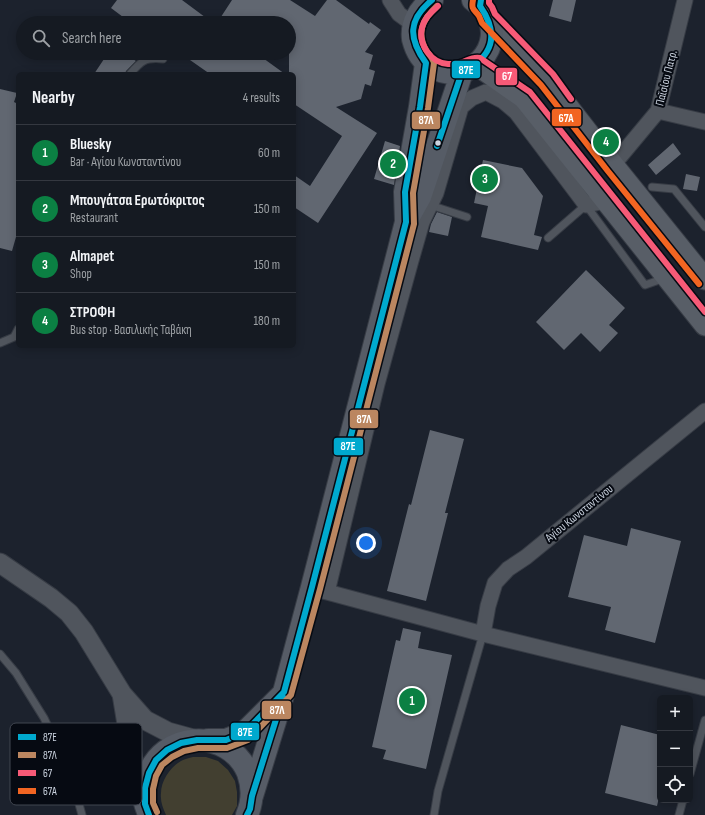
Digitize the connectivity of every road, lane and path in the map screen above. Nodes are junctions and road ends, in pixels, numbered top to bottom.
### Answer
1 (390, 0) edge
2 (432, 0) edge
3 (685, 0) edge
4 (481, 6) edge
5 (414, 25) junction
6 (147, 60) edge
7 (426, 63) junction
8 (470, 68) junction
9 (132, 72) edge
10 (658, 111) junction
11 (705, 122) edge
12 (613, 165) junction
13 (652, 187) dead end
14 (606, 201) junction
15 (430, 205) junction
16 (586, 206) junction
17 (467, 217) dead end
18 (406, 222) junction
19 (705, 227) edge
20 (548, 238) dead end
21 (667, 277) junction
22 (705, 278) edge
23 (705, 325) edge
24 (16, 333) edge
25 (0, 343) edge
26 (705, 411) edge
27 (0, 563) edge
28 (320, 590) junction
29 (483, 634) junction
30 (0, 654) edge
31 (705, 688) edge
32 (284, 692) junction
33 (122, 694) junction
34 (705, 720) edge
35 (46, 723) edge
36 (127, 723) edge
37 (202, 740) junction
38 (692, 767) edge
39 (142, 796) edge
40 (682, 803) edge
41 (79, 805) edge
42 (250, 806) edge
43 (147, 809) edge
44 (82, 815) edge
45 (434, 815) edge
46 (679, 815) edge

1 - 5 street
2 - 5 main road
3 - 10 street, Παϊσίου Πατρ.
4 - 8 main road
4 - 12 main road
5 - 7 main road
6 - 9 lane
7 - 8 main road
7 - 18 main road
8 - 14 main road
8 - 18 main road
10 - 11 street
10 - 12 street, Παϊσίου Πατρ.
12 - 22 main road
13 - 19 lane
14 - 16 street
14 - 21 main road
15 - 16 street
15 - 17 lane
15 - 28 street
16 - 20 lane
16 - 21 lane
18 - 28 main road
21 - 23 main road
24 - 25 lane
26 - 29 street, Αγίου Κωνσταντίνου
27 - 33 street
28 - 29 street
28 - 32 main road
29 - 31 street
29 - 45 lane
30 - 35 lane
32 - 37 main road
32 - 42 main road
33 - 36 street
33 - 37 street
34 - 38 lane
37 - 42 main road
37 - 43 main road
39 - 43 street
40 - 46 lane
41 - 44 lane

